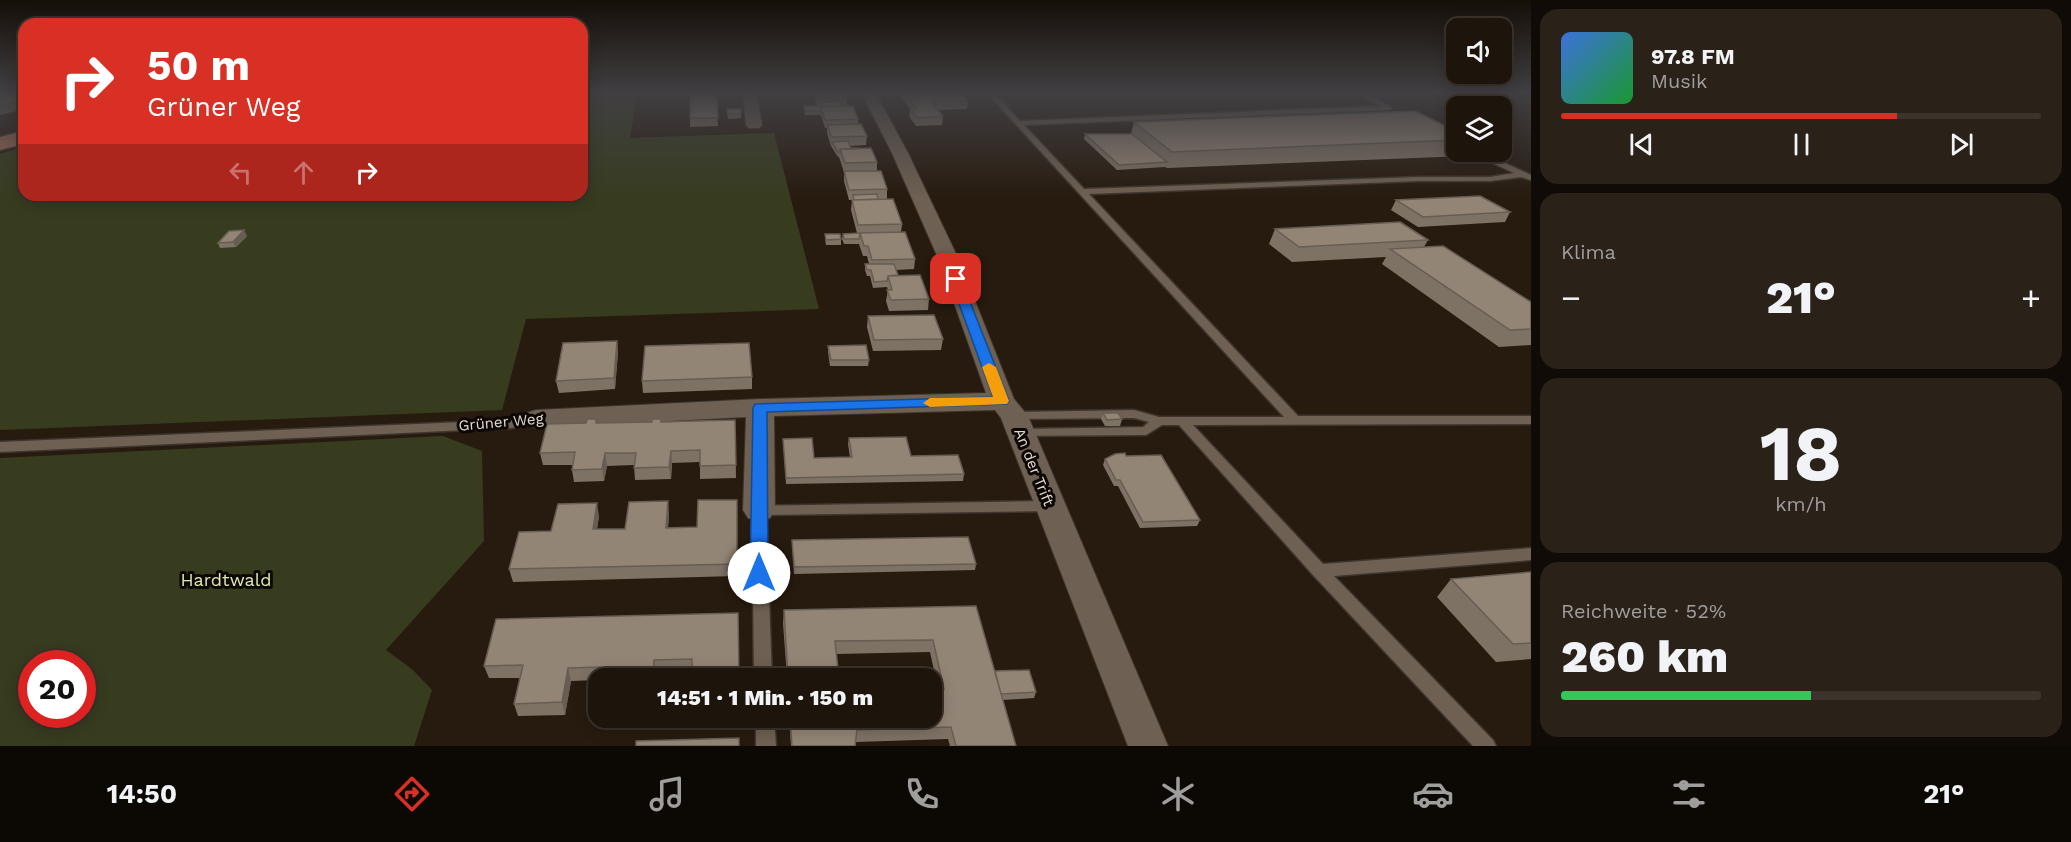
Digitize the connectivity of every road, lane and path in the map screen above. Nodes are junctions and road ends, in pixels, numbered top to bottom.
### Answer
1 (887, 129) edge
2 (1023, 129) edge
3 (18, 139) edge
4 (0, 144) edge
5 (1497, 162) edge
6 (1522, 174) junction
7 (1531, 178) edge
8 (1083, 192) junction
9 (760, 408) junction
10 (1012, 417) junction
11 (536, 419) joint
12 (1294, 420) junction
13 (1525, 420) edge
14 (1182, 421) junction
15 (1531, 430) edge
16 (0, 447) edge
17 (1050, 506) junction
18 (759, 510) junction
19 (1531, 554) edge
20 (1319, 571) junction
21 (763, 668) edge
22 (765, 728) edge
23 (766, 746) edge
24 (1148, 746) edge
25 (1486, 746) edge

1 - 10 street, An der Trift
2 - 8 lane
3 - 4 main road
5 - 6 lane
6 - 7 lane
6 - 8 lane
8 - 12 lane
9 - 10 street, Grüner Weg
9 - 11 street, Grüner Weg
9 - 18 street
10 - 14 lane
10 - 17 street, An der Trift
11 - 16 lane, Grüner Weg
12 - 13 lane
12 - 14 lane
13 - 15 lane
14 - 20 lane
17 - 18 lane
17 - 24 street, An der Trift
18 - 21 lane
19 - 20 lane
20 - 25 lane
22 - 23 lane

